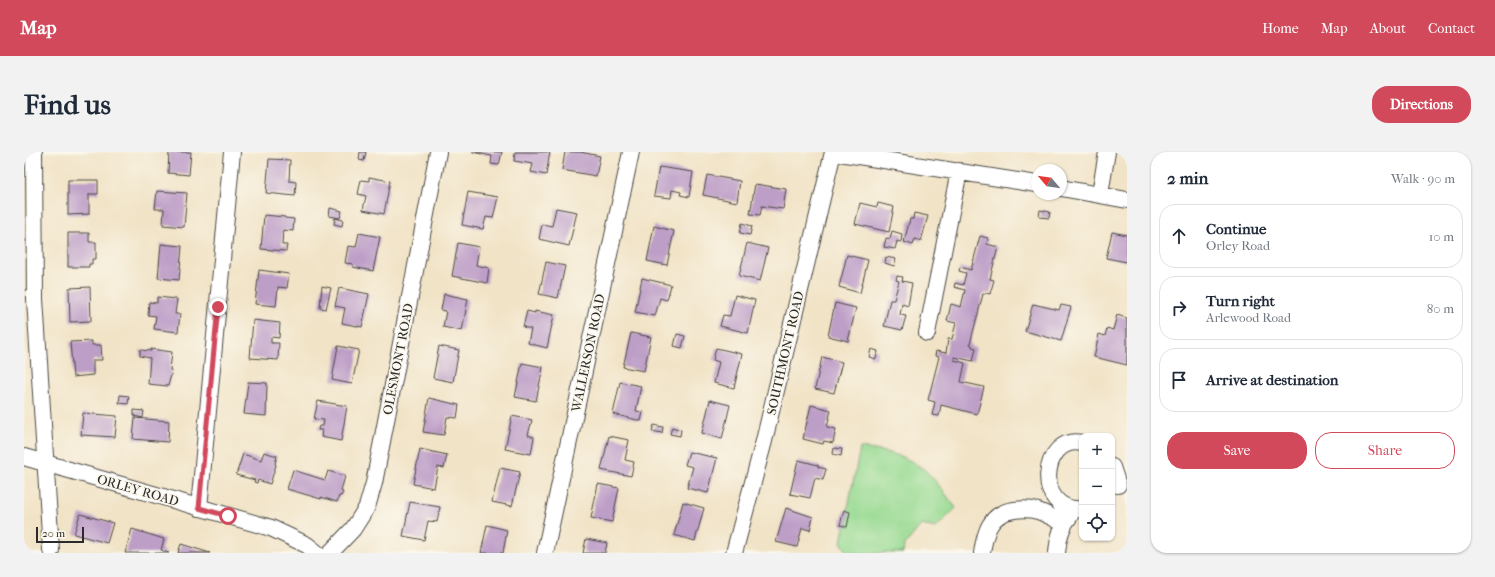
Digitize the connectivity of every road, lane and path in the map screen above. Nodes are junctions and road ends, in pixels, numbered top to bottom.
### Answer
1 (34, 152) edge
2 (232, 152) edge
3 (438, 152) edge
4 (631, 152) edge
5 (833, 152) edge
6 (1107, 152) edge
7 (959, 171) junction
8 (1031, 183) edge
9 (1067, 189) edge
10 (1100, 194) junction
11 (1127, 200) edge
12 (927, 332) dead end
13 (1079, 442) edge
14 (24, 457) edge
15 (46, 463) junction
16 (1114, 469) edge
17 (1119, 488) edge
18 (199, 508) junction
19 (1078, 509) edge
20 (1063, 524) junction
21 (51, 550) dead end
22 (317, 553) edge
23 (330, 553) edge
24 (544, 553) edge
25 (734, 553) edge
26 (982, 553) edge
27 (1058, 553) edge

1 - 15 street
2 - 18 street
3 - 23 street, OLESMONT ROAD
4 - 24 street, WALLERSON ROAD
5 - 7 street
5 - 25 street, SOUTHMONT ROAD
6 - 10 street
7 - 8 street
7 - 12 street
9 - 10 street
10 - 11 street
13 - 19 street
14 - 15 street, ORLEY ROAD
15 - 18 street, ORLEY ROAD
15 - 21 street
16 - 17 street
18 - 22 street, ORLEY ROAD
19 - 20 street
20 - 26 street
20 - 27 street

